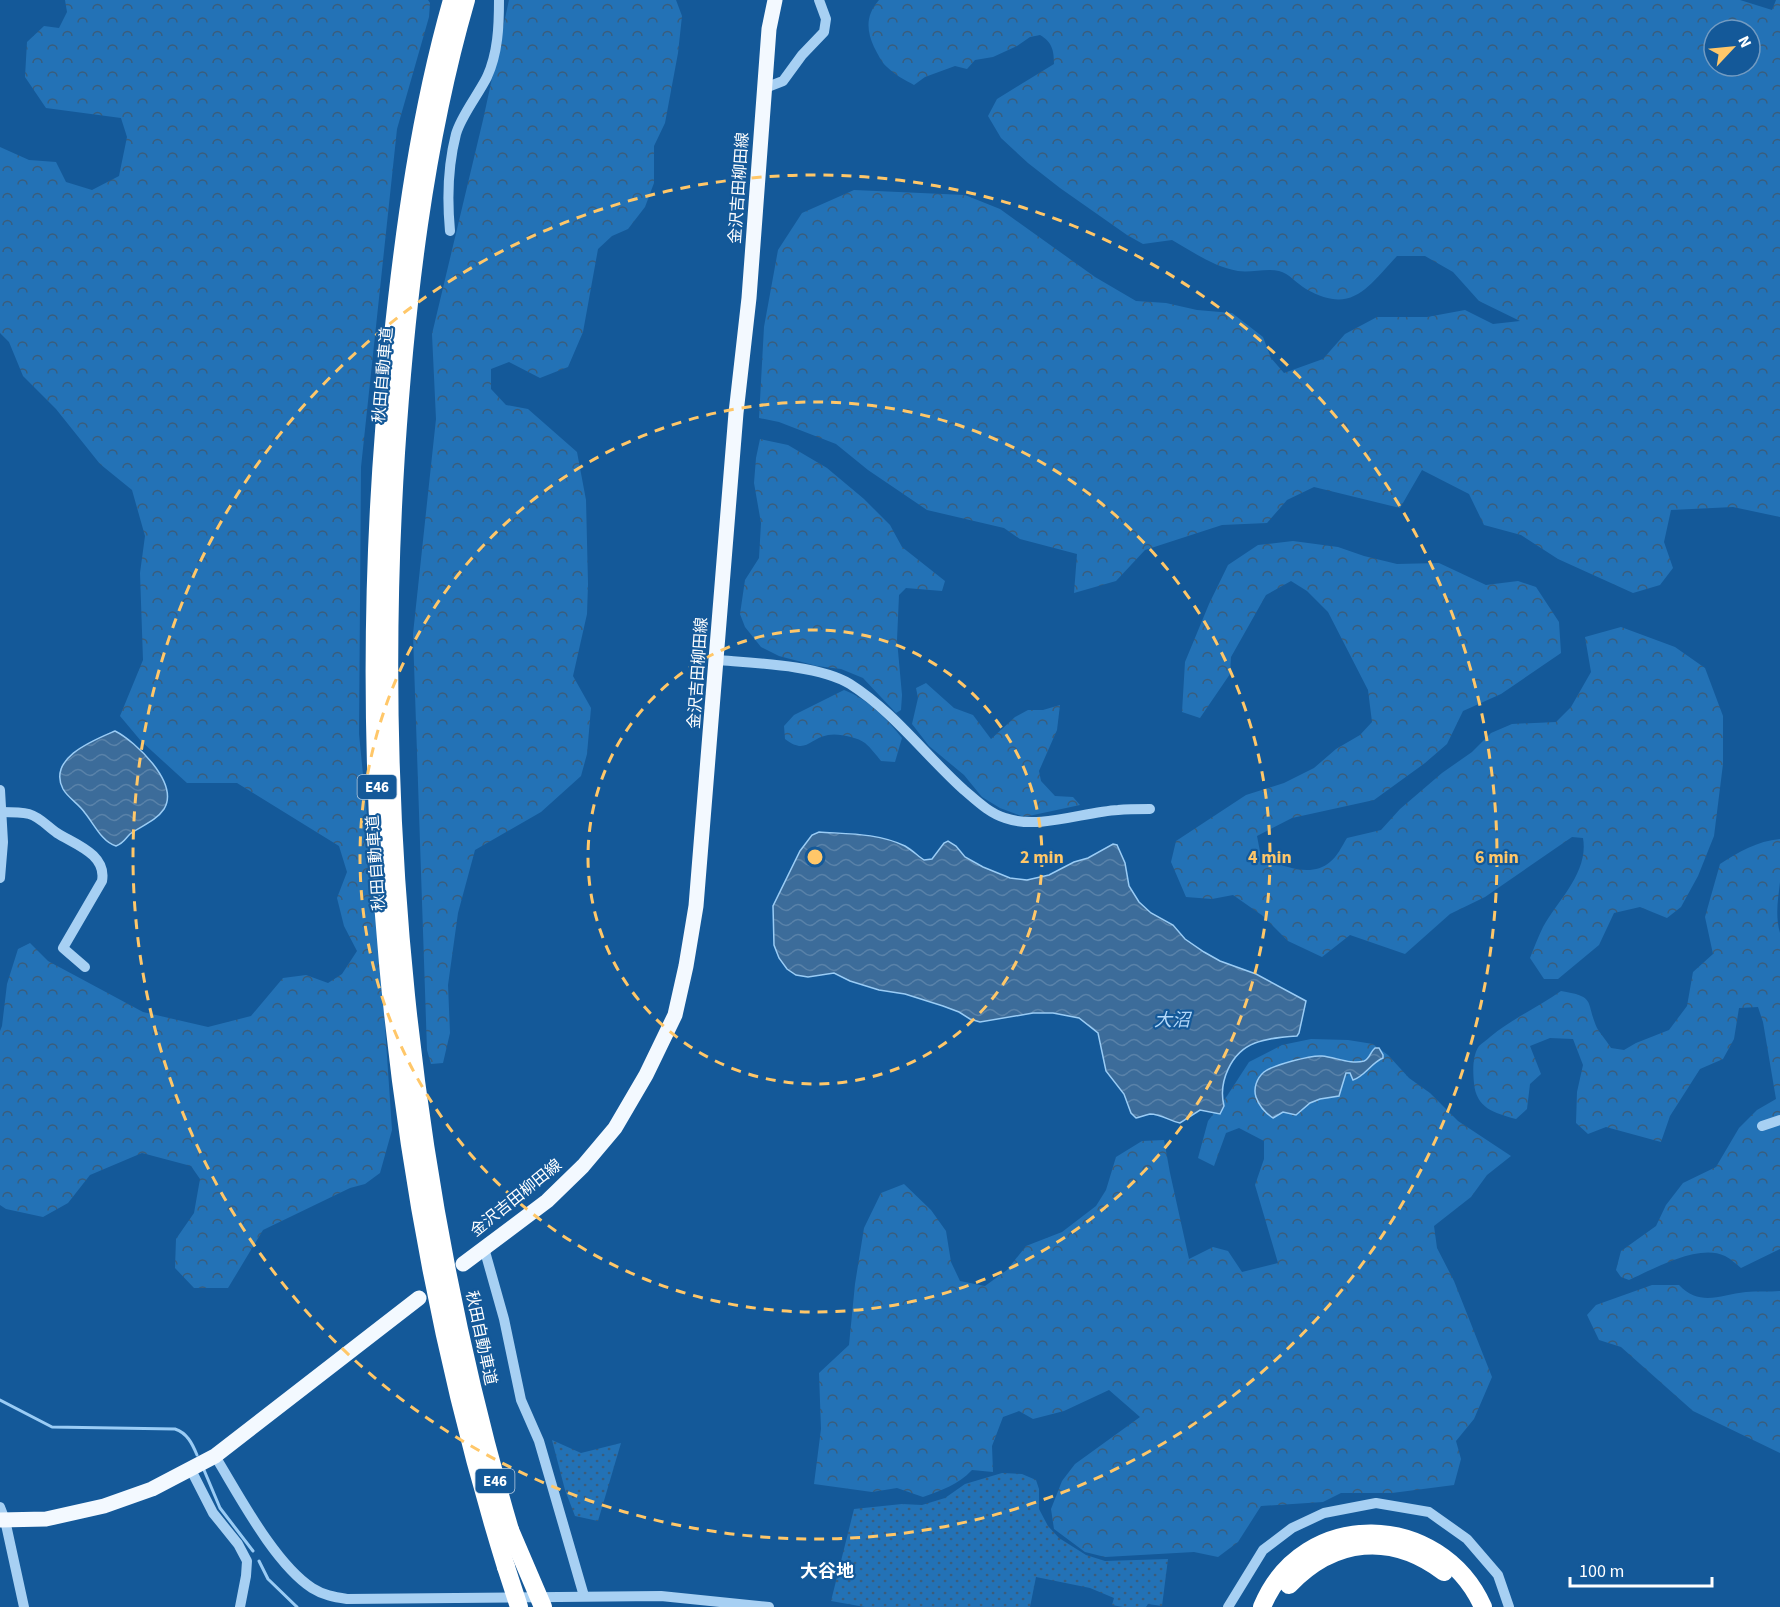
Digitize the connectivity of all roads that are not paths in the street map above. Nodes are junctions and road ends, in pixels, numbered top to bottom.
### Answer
1 (452, 0) edge
2 (466, 0) edge
3 (499, 0) edge
4 (775, 0) edge
5 (819, 0) edge
6 (765, 88) junction
7 (450, 231) dead end
8 (717, 660) junction
9 (0, 790) edge
10 (1150, 809) dead end
11 (1, 812) edge
12 (0, 878) edge
13 (85, 968) dead end
14 (1780, 1120) edge
15 (1762, 1126) dead end
16 (484, 1248) junction
17 (463, 1264) dead end
18 (419, 1298) dead end
19 (215, 1456) junction
20 (190, 1468) junction
21 (2, 1516) edge
22 (510, 1530) junction
23 (584, 1596) junction
24 (24, 1607) edge
25 (240, 1607) edge
26 (519, 1607) edge
27 (534, 1607) edge
28 (543, 1607) edge
29 (769, 1607) edge
30 (1228, 1607) edge
31 (1262, 1607) edge
32 (1275, 1607) edge
33 (1470, 1607) edge
34 (1483, 1607) edge
35 (1509, 1607) edge

1 - 26 highway, 秋田自動車道 / E46, bridge
2 - 22 highway, 秋田自動車道 / E46
3 - 7 street
4 - 6 main road, 金沢吉田柳田線
5 - 6 street
6 - 8 main road, 金沢吉田柳田線
8 - 10 street
8 - 16 main road, 金沢吉田柳田線
9 - 11 street
11 - 12 street
11 - 13 street
14 - 15 street
16 - 17 main road, 金沢吉田柳田線
16 - 23 street
18 - 19 main road
19 - 20 main road
19 - 23 street
20 - 21 main road
20 - 25 street
21 - 24 street
22 - 27 highway, 秋田自動車道 / E46, bridge
22 - 28 highway, bridge
23 - 29 street
30 - 35 street
31 - 34 highway
32 - 33 highway

